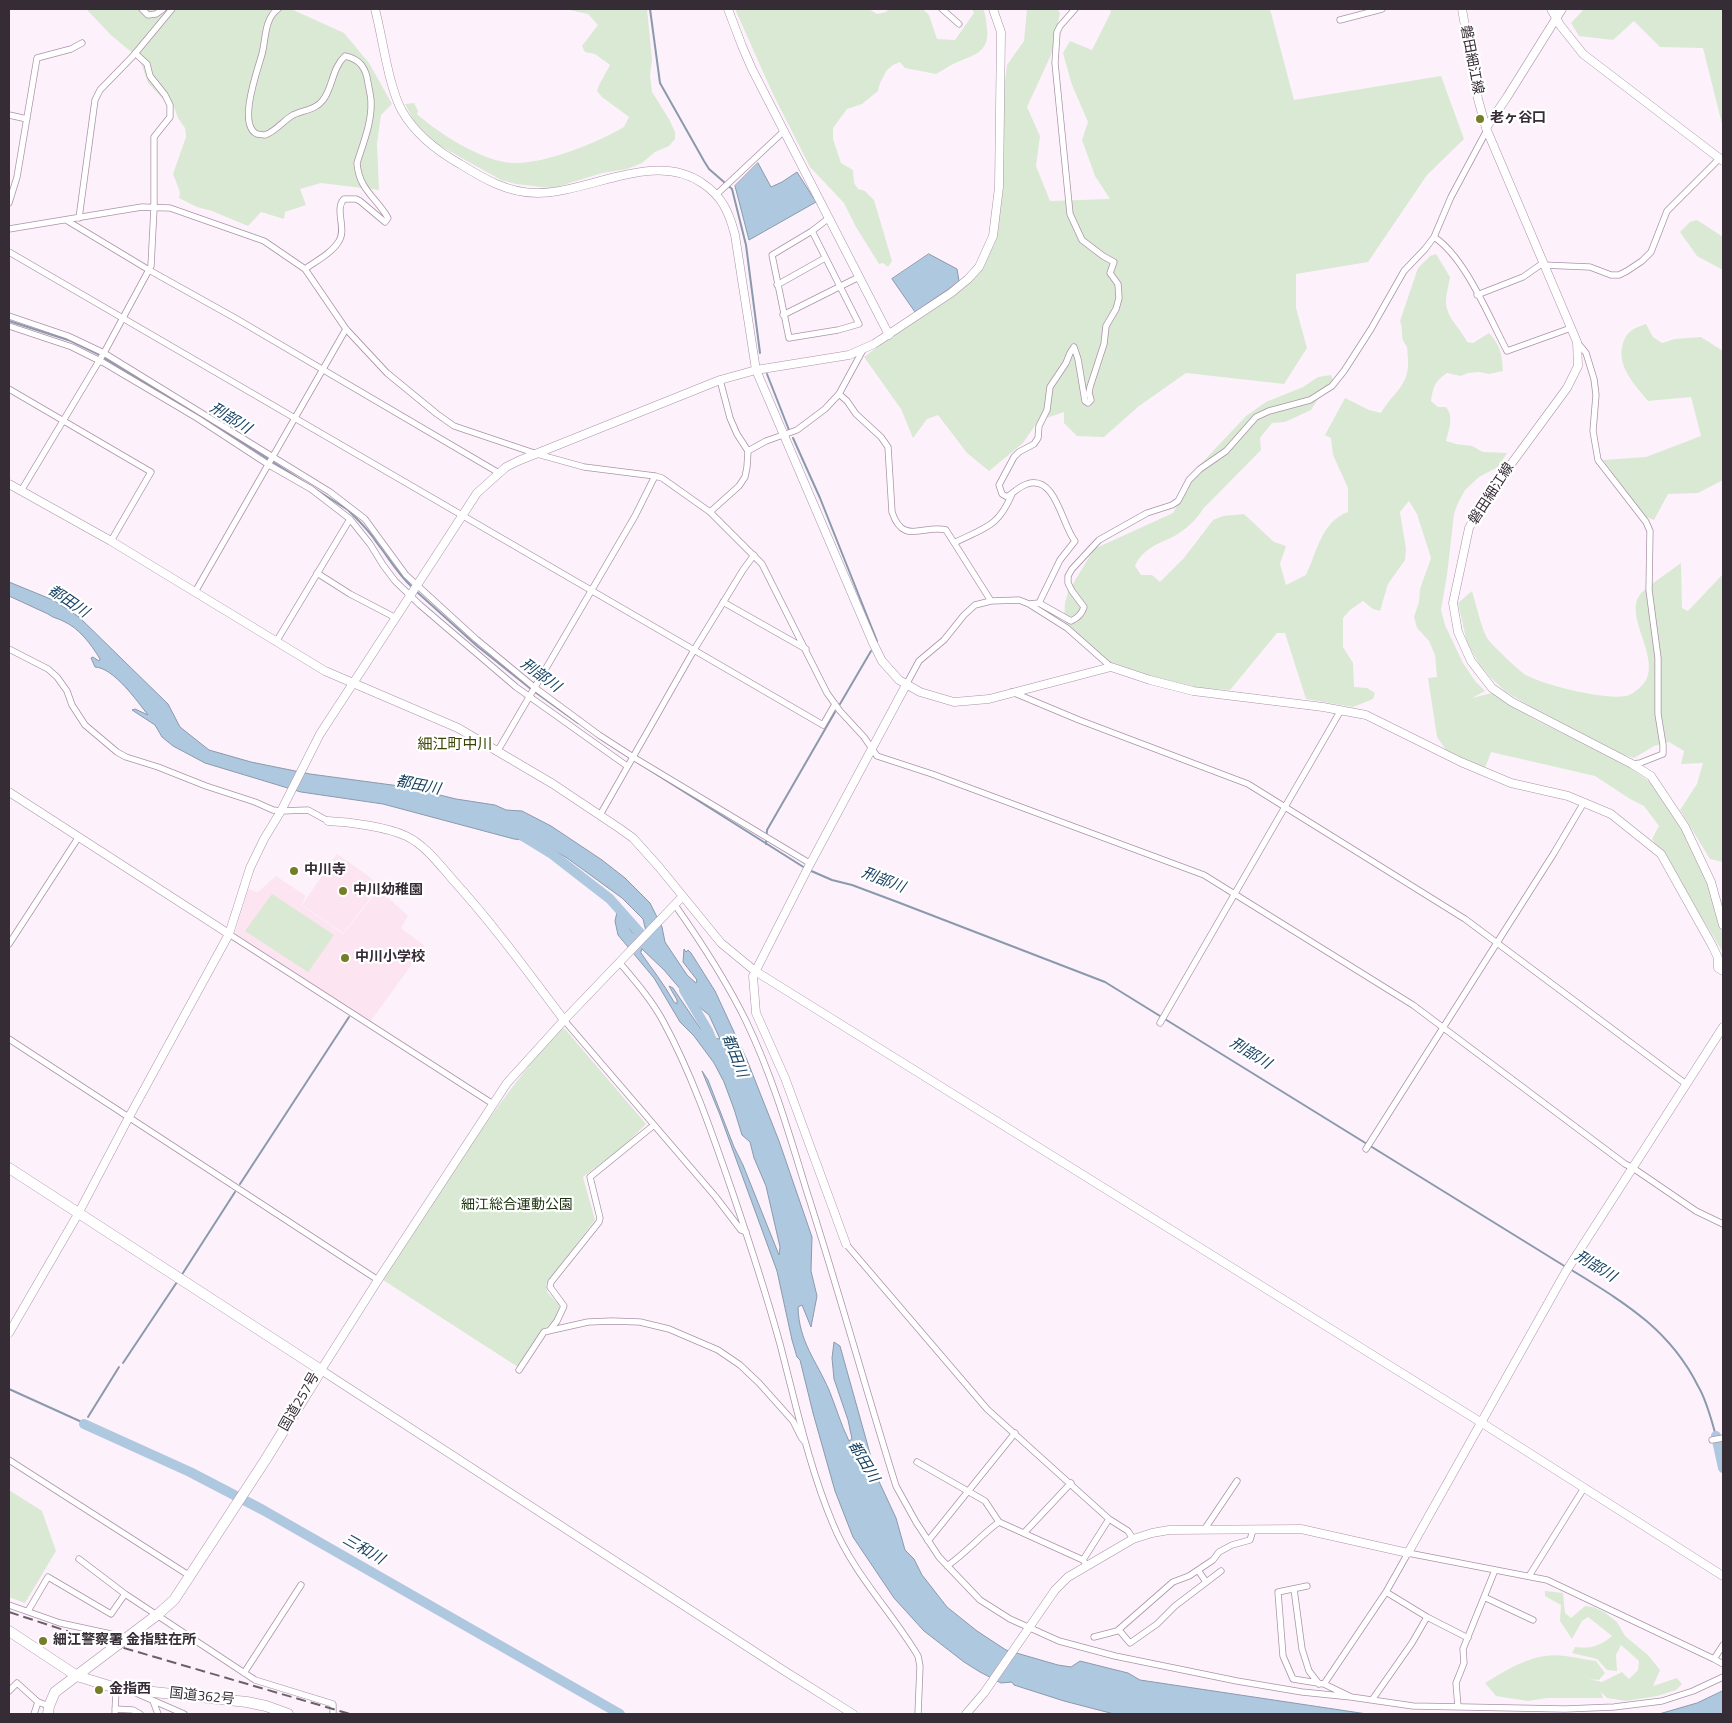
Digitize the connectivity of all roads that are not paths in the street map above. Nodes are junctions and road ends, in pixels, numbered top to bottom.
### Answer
1 (142, 9) edge
2 (163, 9) edge
3 (172, 9) edge
4 (278, 9) edge
5 (375, 9) edge
6 (728, 9) edge
7 (942, 9) edge
8 (993, 9) edge
9 (1075, 9) edge
10 (1382, 9) edge
11 (1462, 9) edge
12 (1551, 9) edge
13 (1562, 9) edge
14 (1556, 17) junction
15 (1340, 20) dead end
16 (959, 24) dead end
17 (82, 43) dead end
18 (135, 53) junction
19 (9, 115) edge
20 (27, 119) junction
21 (1486, 129) junction
22 (784, 131) junction
23 (1721, 160) edge
24 (717, 194) junction
25 (9, 203) edge
26 (154, 208) junction
27 (79, 218) junction
28 (828, 218) junction
29 (66, 220) junction
30 (9, 229) edge
31 (812, 231) junction
32 (1434, 237) junction
33 (9, 252) edge
34 (825, 258) junction
35 (1543, 264) junction
36 (305, 269) junction
37 (149, 270) junction
38 (858, 277) junction
39 (777, 285) junction
40 (839, 288) junction
41 (1477, 295) junction
42 (783, 315) junction
43 (9, 316) edge
44 (122, 318) junction
45 (9, 326) edge
46 (1571, 328) junction
47 (346, 329) junction
48 (889, 335) junction
49 (1577, 342) junction
50 (864, 348) junction
51 (101, 357) junction
52 (322, 370) junction
53 (756, 370) junction
54 (720, 380) junction
55 (9, 389) edge
56 (839, 394) junction
57 (294, 418) junction
58 (62, 421) junction
59 (782, 434) junction
60 (748, 451) junction
61 (537, 454) junction
62 (271, 462) junction
63 (499, 473) junction
64 (656, 476) junction
65 (9, 484) edge
66 (21, 491) junction
67 (1012, 494) junction
68 (710, 512) junction
69 (463, 516) junction
70 (350, 519) junction
71 (111, 541) junction
72 (956, 542) junction
73 (754, 554) junction
74 (317, 573) junction
75 (417, 586) junction
76 (590, 590) junction
77 (195, 592) junction
78 (410, 595) junction
79 (991, 601) junction
80 (723, 602) junction
81 (1039, 603) junction
82 (1029, 604) junction
83 (396, 618) junction
84 (276, 642) junction
85 (9, 648) edge
86 (694, 650) junction
87 (806, 650) junction
88 (1111, 667) junction
89 (354, 683) junction
90 (906, 685) junction
91 (534, 687) junction
92 (1012, 692) junction
93 (529, 695) junction
94 (835, 704) junction
95 (1341, 710) junction
96 (872, 749) junction
97 (497, 752) junction
98 (633, 757) junction
99 (1632, 764) junction
100 (627, 766) junction
101 (9, 792) edge
102 (1583, 804) junction
103 (1285, 806) junction
104 (282, 808) junction
105 (600, 815) junction
106 (328, 821) joint
107 (78, 838) junction
108 (808, 868) junction
109 (1235, 894) junction
110 (682, 897) junction
111 (673, 907) junction
112 (1723, 925) edge
113 (229, 934) junction
114 (1496, 942) junction
115 (9, 944) edge
116 (620, 962) junction
117 (755, 971) junction
118 (1723, 971) edge
119 (564, 1020) junction
120 (1160, 1023) dead end
121 (1723, 1027) edge
122 (1444, 1029) junction
123 (9, 1039) edge
124 (1686, 1084) junction
125 (493, 1104) junction
126 (129, 1117) junction
127 (654, 1125) junction
128 (1366, 1149) dead end
129 (9, 1168) edge
130 (1633, 1168) junction
131 (78, 1214) junction
132 (1723, 1224) edge
133 (746, 1232) junction
134 (846, 1244) joint
135 (378, 1280) junction
136 (550, 1330) junction
137 (9, 1333) edge
138 (322, 1370) junction
139 (520, 1370) dead end
140 (1482, 1423) junction
141 (1015, 1433) junction
142 (1723, 1438) edge
143 (1712, 1440) dead end
144 (806, 1442) junction
145 (9, 1460) edge
146 (917, 1462) dead end
147 (1237, 1481) dead end
148 (1071, 1483) junction
149 (1584, 1488) junction
150 (969, 1491) junction
151 (1109, 1519) junction
152 (999, 1522) junction
153 (1204, 1530) junction
154 (1253, 1530) junction
155 (1024, 1534) junction
156 (1133, 1539) junction
157 (928, 1541) junction
158 (1408, 1553) junction
159 (79, 1558) dead end
160 (1085, 1563) junction
161 (948, 1566) junction
162 (1198, 1570) junction
163 (1495, 1570) junction
164 (1220, 1571) dead end
165 (190, 1576) junction
166 (1529, 1576) junction
167 (1723, 1576) edge
168 (1206, 1582) junction
169 (301, 1584) dead end
170 (1307, 1586) dead end
171 (1294, 1588) junction
172 (1386, 1592) junction
173 (125, 1594) junction
174 (1484, 1597) junction
175 (9, 1605) edge
176 (28, 1611) junction
177 (157, 1615) junction
178 (1427, 1617) junction
179 (1533, 1620) dead end
180 (1028, 1628) junction
181 (1119, 1630) junction
182 (9, 1631) edge
183 (120, 1636) dead end
184 (1094, 1638) dead end
185 (1468, 1638) junction
186 (1723, 1645) edge
187 (1714, 1659) junction
188 (1723, 1664) edge
189 (244, 1673) junction
190 (77, 1676) junction
191 (1723, 1677) edge
192 (1321, 1684) junction
193 (120, 1688) junction
194 (9, 1691) edge
195 (1351, 1697) junction
196 (1372, 1700) junction
197 (153, 1701) junction
198 (38, 1702) junction
199 (1458, 1707) junction
200 (48, 1710) edge
201 (115, 1712) edge
202 (34, 1714) edge
203 (140, 1714) edge
204 (158, 1714) edge
205 (184, 1714) edge
206 (288, 1714) edge
207 (333, 1714) edge
208 (853, 1714) edge
209 (918, 1714) edge
210 (966, 1714) edge

1 - 2 street
3 - 18 street
4 - 36 street
5 - 24 street
6 - 22 street
7 - 16 street
8 - 48 street
9 - 67 street
10 - 15 street
11 - 21 street, 磐田細江線
12 - 14 street
13 - 14 street
14 - 21 street
14 - 23 street
17 - 20 street
18 - 26 street
18 - 27 street
19 - 20 street
20 - 25 street
21 - 32 street
21 - 35 street, 磐田細江線
22 - 24 street
22 - 28 street
23 - 35 street
24 - 53 street
26 - 27 street
26 - 36 street
26 - 37 street
27 - 29 street
28 - 31 street
28 - 38 street
29 - 30 street
29 - 37 street
31 - 34 street
31 - 39 street
32 - 41 street
32 - 81 street
33 - 44 street
34 - 39 street
34 - 40 street
35 - 41 street
35 - 46 street, 磐田細江線
36 - 47 street
37 - 44 street
37 - 52 street
38 - 40 street
38 - 48 street
39 - 42 street
40 - 42 street
40 - 42 street
41 - 46 street
43 - 51 street
44 - 51 street
44 - 57 street
45 - 51 street
46 - 49 street, 磐田細江線
47 - 52 street
47 - 61 street
48 - 50 street
49 - 99 street
49 - 99 street, 磐田細江線
50 - 53 street
50 - 56 street
51 - 58 street
51 - 62 street
52 - 57 street
52 - 63 street
53 - 54 street
53 - 59 street
54 - 60 street
54 - 61 street
55 - 58 street
56 - 59 street
56 - 72 street
57 - 62 street
57 - 69 street
58 - 66 street
58 - 71 street
59 - 60 street
59 - 90 street
60 - 68 street
61 - 63 street
61 - 64 street
62 - 70 street
62 - 75 street
62 - 77 street
63 - 69 street
64 - 68 street
64 - 76 street
65 - 66 street
66 - 71 street
67 - 72 street
67 - 81 street
68 - 73 street
69 - 75 street
69 - 76 street
70 - 74 street
70 - 78 street
71 - 77 street
72 - 79 street
73 - 80 street
73 - 87 street
74 - 83 street
74 - 84 street
75 - 78 street
75 - 91 street
76 - 86 street
76 - 91 street
77 - 84 street
78 - 83 street
78 - 93 street
79 - 82 street
79 - 90 street
80 - 86 street
80 - 87 street
81 - 82 street
82 - 88 street
83 - 89 street
84 - 89 street
85 - 104 street
86 - 94 street
86 - 98 street
87 - 94 street
88 - 92 street
88 - 95 street
89 - 97 street
89 - 104 street
90 - 92 street
90 - 96 street
91 - 93 street
91 - 98 street
92 - 103 street
93 - 97 street
93 - 100 street
94 - 96 street
95 - 102 street
95 - 103 street
96 - 108 street
96 - 109 street
97 - 105 street
98 - 100 street
98 - 108 street
99 - 112 street, 磐田細江線
100 - 105 street
101 - 107 street
102 - 114 street
102 - 118 street
103 - 109 street
103 - 114 street
104 - 106 street
104 - 113 street
105 - 110 street
106 - 119 street
107 - 113 street
107 - 115 street
108 - 117 street
109 - 120 street
109 - 122 street
110 - 111 street
110 - 117 street
111 - 116 street
111 - 157 street
113 - 125 street
113 - 126 street
114 - 122 street
114 - 124 street
116 - 119 street
116 - 133 street
117 - 134 street
117 - 140 street
119 - 125 street
119 - 127 street
121 - 124 street
122 - 128 street
122 - 130 street
123 - 126 street
124 - 130 street
125 - 135 street
126 - 131 street
126 - 135 street
127 - 133 street
127 - 136 street
129 - 131 highway, 国道257号
130 - 132 street
130 - 140 street
131 - 137 street
131 - 138 highway, 国道257号
133 - 144 street
134 - 141 street
135 - 138 street
136 - 139 street
136 - 144 street
138 - 165 highway, 国道257号
138 - 208 street
140 - 149 street
140 - 158 street
141 - 148 street
141 - 150 street
142 - 143 street
144 - 209 street
145 - 165 street
146 - 150 street
147 - 153 street
148 - 151 street
148 - 155 street
149 - 166 street
149 - 167 street
150 - 152 street
150 - 157 street
151 - 156 street
151 - 160 street
152 - 155 street
152 - 161 street
153 - 154 street
153 - 156 street
154 - 158 street
154 - 162 street
155 - 160 street
156 - 160 street
157 - 161 street
158 - 163 street
158 - 172 street
159 - 173 street
160 - 180 street
161 - 180 street
162 - 168 street
162 - 181 street
163 - 166 street
163 - 174 street
164 - 168 street
165 - 177 highway, 国道257号
166 - 187 street
168 - 181 street
169 - 189 street
170 - 171 street
171 - 192 street
171 - 192 street
172 - 178 street
172 - 192 street
173 - 176 street
173 - 177 street
174 - 179 street
174 - 185 street
175 - 176 street
176 - 183 street
177 - 189 street
177 - 190 highway, 国道257号
178 - 185 street
178 - 196 street
180 - 195 street
180 - 210 street
181 - 184 street
182 - 190 highway, 国道362号
185 - 199 street
186 - 187 street
187 - 188 street
189 - 207 street
190 - 193 highway, 国道362号
190 - 200 highway, 国道257号
191 - 199 street
192 - 195 street
193 - 197 street
193 - 201 street
193 - 206 highway, 国道362号
194 - 198 street
195 - 196 street
196 - 199 street
197 - 204 street
197 - 205 street
198 - 200 street
198 - 202 street
201 - 203 street

